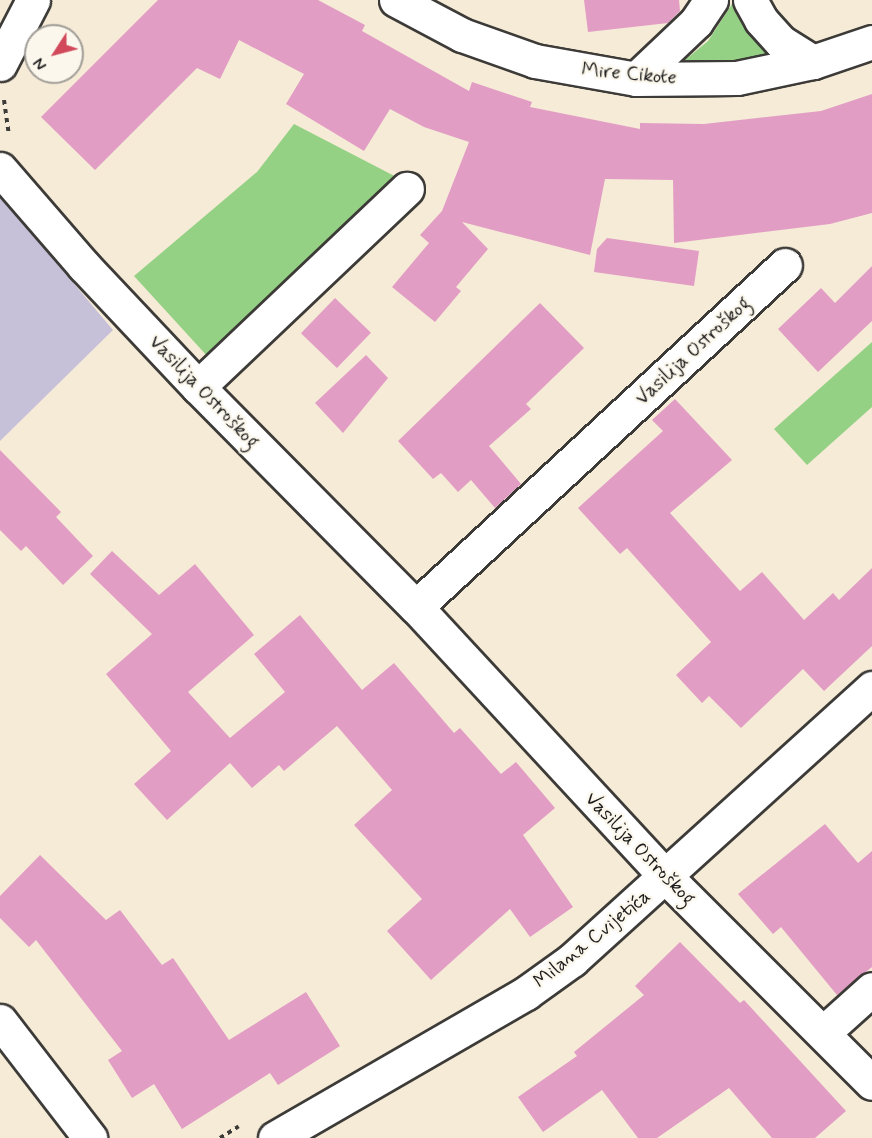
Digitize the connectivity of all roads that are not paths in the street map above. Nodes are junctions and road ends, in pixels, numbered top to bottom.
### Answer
1 (33, 0) edge
2 (396, 0) edge
3 (711, 0) edge
4 (750, 0) edge
5 (872, 42) edge
6 (813, 62) junction
7 (0, 64) edge
8 (636, 79) junction
9 (0, 168) edge
10 (407, 189) dead end
11 (785, 265) dead end
12 (198, 387) junction
13 (417, 607) junction
14 (872, 688) edge
15 (666, 877) junction
16 (872, 989) edge
17 (0, 1021) edge
18 (824, 1032) junction
19 (872, 1083) edge
20 (90, 1138) edge
21 (274, 1138) edge

1 - 7 street
2 - 8 street, Mire Cikote
3 - 8 street
4 - 6 street
5 - 6 street, Mire Cikote
6 - 8 street, Mire Cikote
9 - 12 street, Vasilija Ostroškog
10 - 12 street
11 - 13 street, Vasilija Ostroškog
12 - 13 street, Vasilija Ostroškog
13 - 15 street, Vasilija Ostroškog
14 - 15 street, Milana Cvijetića
15 - 18 street, Vasilija Ostroškog
15 - 21 street, Milana Cvijetića
16 - 18 street
17 - 20 street
18 - 19 street, Vasilija Ostroškog

